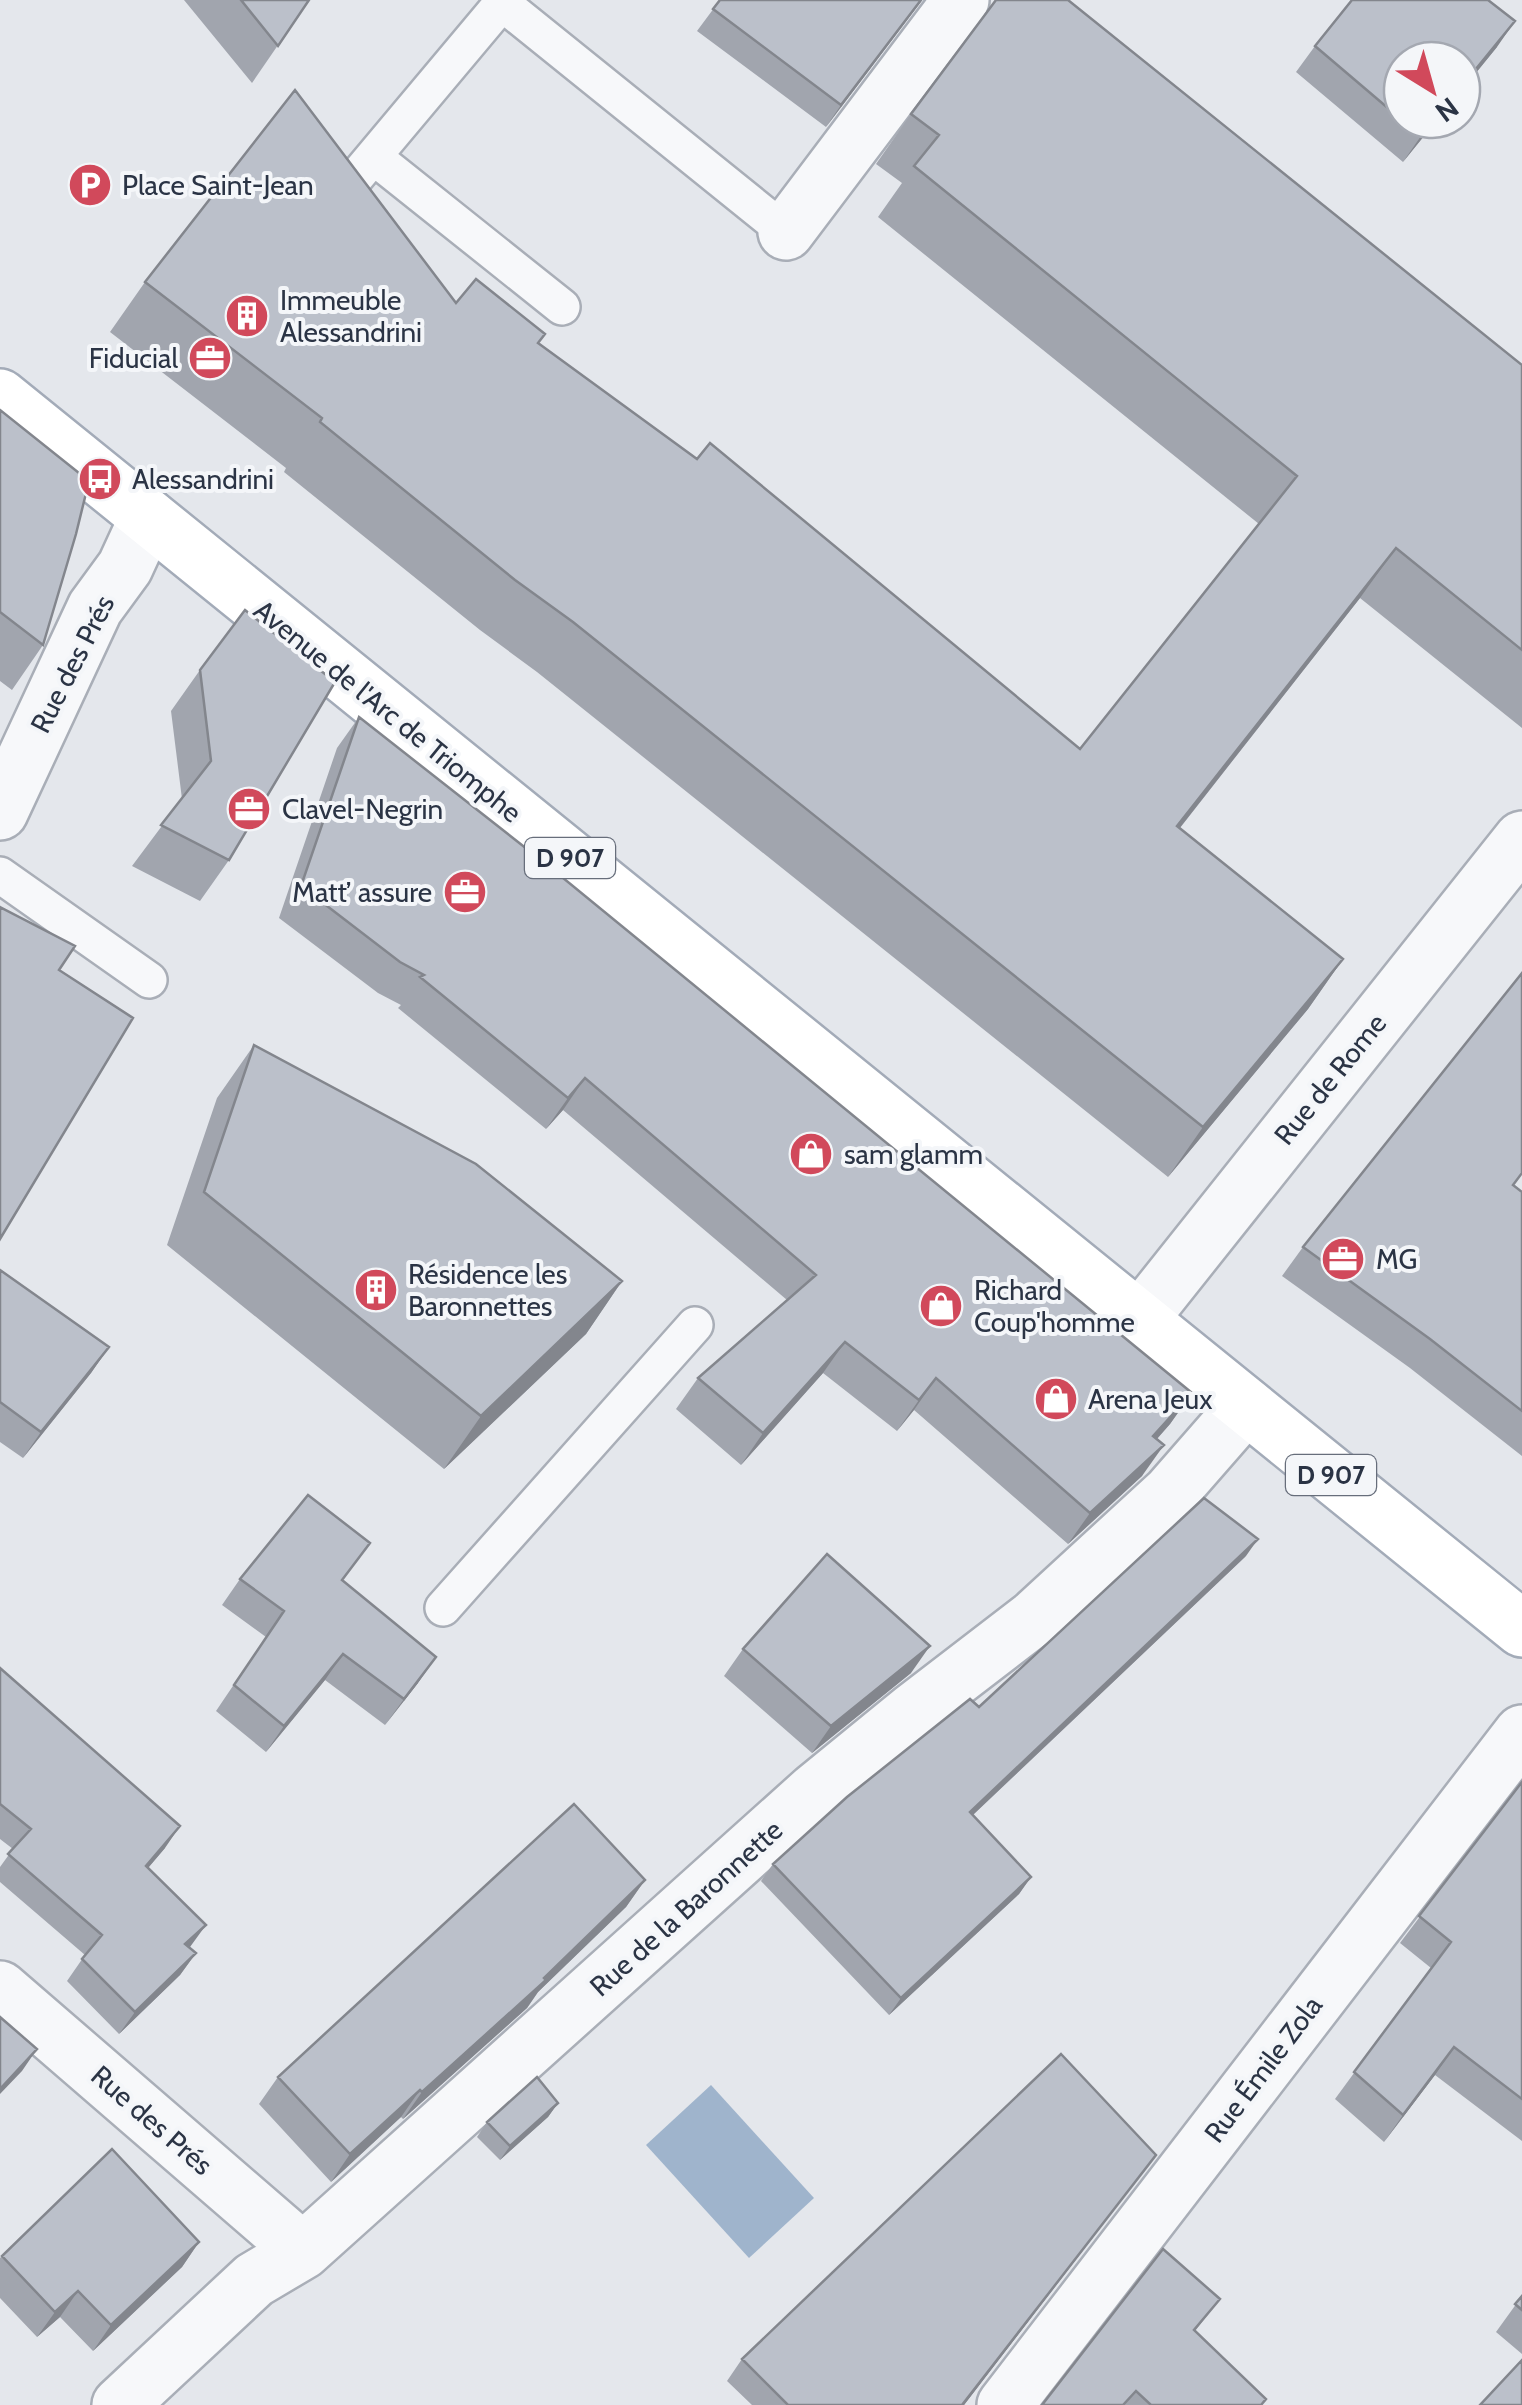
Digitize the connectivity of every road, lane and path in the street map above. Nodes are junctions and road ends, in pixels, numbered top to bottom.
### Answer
1 (961, 0) edge
2 (374, 156) junction
3 (341, 195) edge
4 (786, 232) joint
5 (562, 307) dead end
6 (0, 397) edge
7 (148, 517) junction
8 (0, 812) edge
9 (1522, 839) edge
10 (0, 875) edge
11 (149, 980) dead end
12 (1139, 1320) junction
13 (696, 1325) dead end
14 (1246, 1406) junction
15 (443, 1608) dead end
16 (1522, 1630) edge
17 (1522, 1732) edge
18 (0, 1990) edge
19 (303, 2251) junction
20 (120, 2405) edge
21 (1004, 2405) edge

1 - 4 street
2 - 3 lane
2 - 4 lane
2 - 5 lane
6 - 7 main road, Avenue de l'Arc de Triomphe / D 907
7 - 8 street, Rue des Prés
7 - 12 main road, Avenue de l'Arc de Triomphe / D 907
9 - 12 street, Rue de Rome
10 - 11 lane
12 - 14 main road, Avenue de l'Arc de Triomphe / D 907
13 - 15 lane
14 - 16 main road, Avenue de l'Arc de Triomphe / D 907
14 - 19 street, Rue de la Baronnette
17 - 21 street, Rue Émile Zola
18 - 19 street, Rue des Prés
19 - 20 street, Rue de la Baronnette

